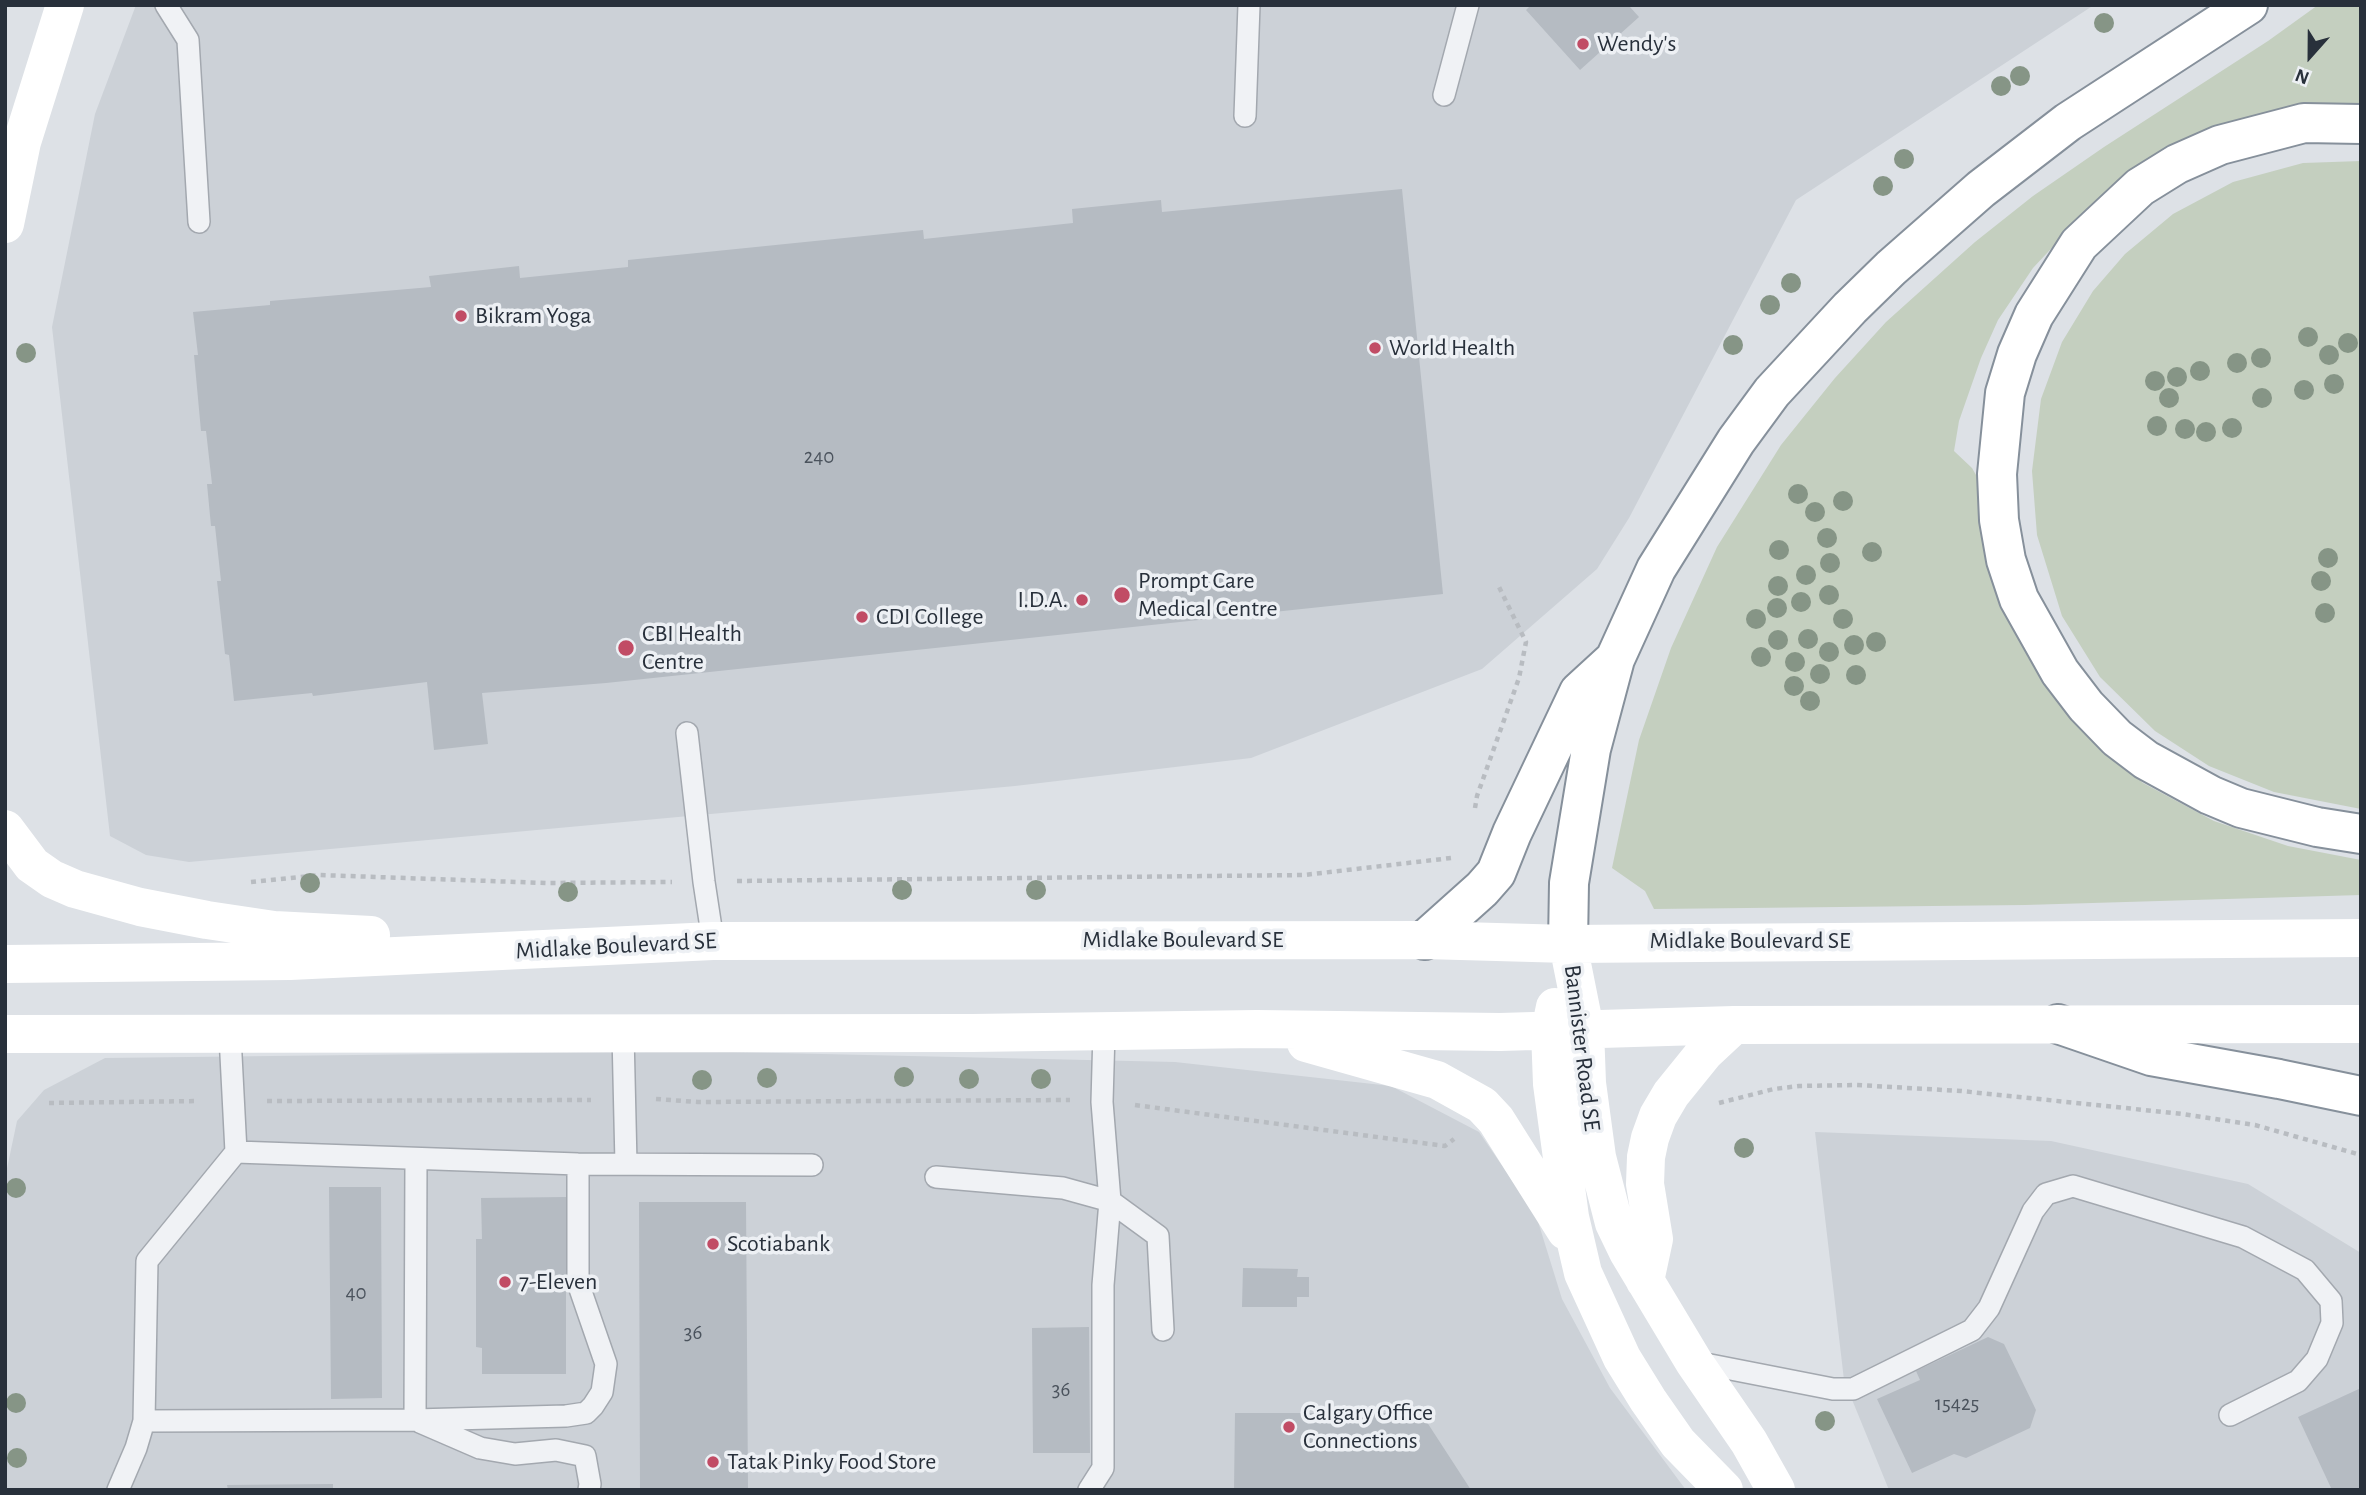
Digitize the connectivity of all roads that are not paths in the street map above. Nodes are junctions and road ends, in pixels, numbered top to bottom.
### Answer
1 (65, 5) edge
2 (166, 5) edge
3 (1249, 5) edge
4 (1468, 5) edge
5 (2248, 5) edge
6 (1444, 95) dead end
7 (1245, 116) dead end
8 (2361, 124) edge
9 (199, 222) dead end
10 (5, 224) edge
11 (1615, 659) junction
12 (687, 733) dead end
13 (5, 829) edge
14 (2361, 834) edge
15 (2361, 938) edge
16 (1424, 940) junction
17 (713, 941) junction
18 (1568, 944) junction
19 (600, 947) junction
20 (5, 964) edge
21 (2058, 1024) junction
22 (2361, 1024) edge
23 (1734, 1025) junction
24 (1257, 1029) junction
25 (1567, 1030) junction
26 (1104, 1032) junction
27 (5, 1034) edge
28 (623, 1034) junction
29 (230, 1036) junction
30 (2361, 1096) edge
31 (236, 1152) junction
32 (416, 1159) junction
33 (578, 1164) junction
34 (626, 1164) junction
35 (812, 1165) dead end
36 (936, 1177) dead end
37 (1110, 1201) junction
38 (1577, 1248) junction
39 (1646, 1281) junction
40 (1163, 1330) dead end
41 (1694, 1362) junction
42 (2230, 1415) dead end
43 (415, 1420) junction
44 (145, 1421) junction
45 (126, 1488) edge
46 (589, 1490) edge
47 (1089, 1490) edge
48 (1724, 1490) edge
49 (1776, 1490) edge

1 - 10 main road
2 - 9 lane
3 - 7 lane
4 - 6 lane
5 - 11 main road
8 - 14 main road
11 - 16 main road
11 - 18 main road, Bannister Road SE
12 - 17 lane
13 - 19 main road
15 - 18 main road, Midlake Boulevard SE
16 - 17 main road, Midlake Boulevard SE
16 - 18 main road, Midlake Boulevard SE
17 - 19 main road, Midlake Boulevard SE
18 - 25 main road, Bannister Road SE
19 - 20 main road, Midlake Boulevard SE
21 - 22 main road
21 - 23 main road
21 - 30 main road
23 - 25 main road
23 - 39 main road
24 - 25 main road
24 - 26 main road
24 - 38 main road
25 - 38 main road, Bannister Road SE
25 - 39 main road, Bannister Road SE
26 - 28 main road
26 - 37 lane
27 - 29 main road
28 - 29 main road
28 - 34 lane
29 - 31 lane
31 - 32 lane
31 - 44 lane
32 - 33 lane
32 - 43 lane
33 - 34 lane
33 - 43 lane
34 - 35 lane
36 - 37 lane
37 - 40 lane
37 - 47 lane
38 - 48 main road, Bannister Road SE
39 - 41 main road, Bannister Road SE
41 - 42 lane
41 - 49 main road, Bannister Road SE
43 - 44 lane
43 - 46 lane
44 - 45 lane

